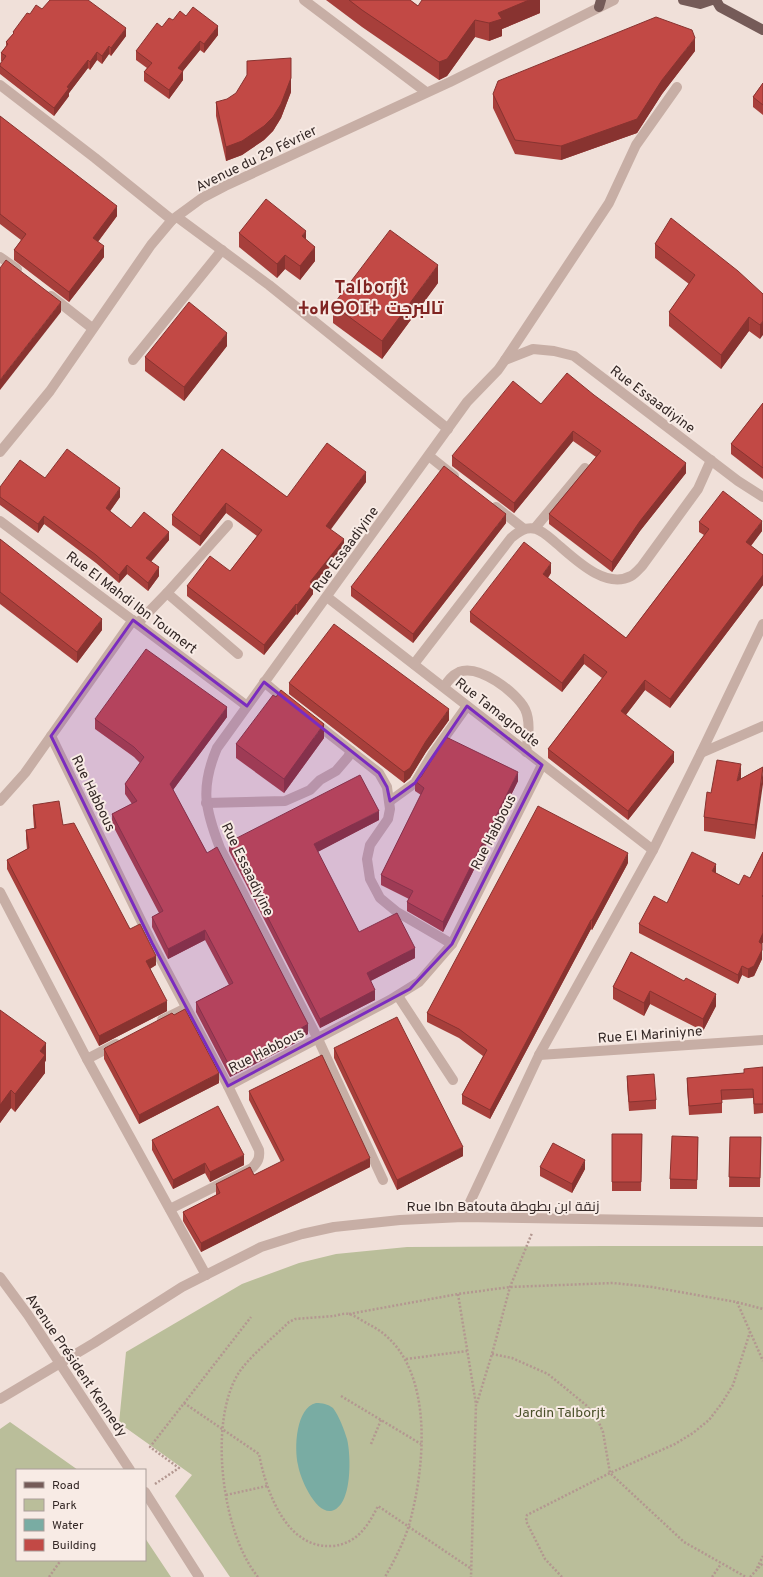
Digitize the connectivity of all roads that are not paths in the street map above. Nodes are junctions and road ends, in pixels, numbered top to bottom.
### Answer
1 (304, 0) edge
2 (614, 0) edge
3 (683, 0) edge
4 (712, 0) edge
5 (716, 0) edge
6 (600, 3) edge
7 (763, 30) edge
8 (0, 85) edge
9 (678, 87) dead end
10 (426, 92) junction
11 (175, 219) junction
12 (222, 250) junction
13 (0, 257) edge
14 (27, 277) edge
15 (45, 291) edge
16 (92, 328) junction
17 (134, 360) dead end
18 (505, 360) junction
19 (448, 429) junction
20 (0, 452) edge
21 (429, 456) junction
22 (711, 460) junction
23 (585, 468) edge
24 (461, 480) edge
25 (762, 493) edge
26 (486, 500) edge
27 (0, 521) edge
28 (228, 525) dead end
29 (535, 528) junction
30 (524, 529) junction
31 (167, 593) junction
32 (327, 597) junction
33 (135, 621) junction
34 (763, 624) edge
35 (238, 654) dead end
36 (414, 664) junction
37 (264, 682) junction
38 (444, 687) junction
39 (247, 706) junction
40 (468, 706) junction
41 (763, 726) edge
42 (51, 736) junction
43 (351, 751) junction
44 (526, 752) junction
45 (701, 753) junction
46 (542, 765) junction
47 (0, 801) edge
48 (390, 801) junction
49 (206, 803) junction
50 (653, 850) junction
51 (0, 892) edge
52 (452, 944) junction
53 (398, 996) junction
54 (186, 1008) junction
55 (151, 1026) edge
56 (318, 1039) junction
57 (122, 1040) edge
58 (763, 1040) edge
59 (539, 1055) junction
60 (87, 1059) junction
61 (453, 1080) dead end
62 (228, 1086) junction
63 (383, 1180) dead end
64 (170, 1209) junction
65 (463, 1217) junction
66 (763, 1222) edge
67 (206, 1275) junction
68 (0, 1277) edge
69 (60, 1364) junction
70 (0, 1399) edge
71 (129, 1469) edge
72 (148, 1490) edge
73 (199, 1577) edge

1 - 10 street
2 - 6 street, Avenue du 29 Février
3 - 4 main road
5 - 7 main road
6 - 10 street, Avenue du 29 Février
8 - 11 street
9 - 18 street
10 - 11 street, Avenue du 29 Février
11 - 12 street
11 - 16 street, Avenue du 29 Février
12 - 17 street
12 - 19 street
13 - 14 street
15 - 16 street
16 - 20 street, Avenue du 29 Février
18 - 19 street, Rue Essaadiyine
18 - 22 street, Rue Essaadiyine
19 - 21 street, Rue Essaadiyine
21 - 24 street
21 - 32 street, Rue Essaadiyine
22 - 25 street, Rue Essaadiyine
22 - 29 street
23 - 29 street
26 - 30 street
27 - 33 street, Rue El Mahdi Ibn Toumert
28 - 31 street
29 - 30 street
30 - 36 street
31 - 33 street
31 - 35 street
32 - 36 street, Rue Tamagroute
32 - 37 street, Rue Essaadiyine
33 - 39 street, Rue El Mahdi Ibn Toumert
33 - 42 street
34 - 45 street
36 - 38 street, Rue Tamagroute
37 - 39 street, Rue Essaadiyine
37 - 43 street
38 - 40 street, Rue Tamagroute
38 - 44 street
39 - 49 street, Rue Essaadiyine
40 - 44 street, Rue Tamagroute
40 - 48 street
41 - 45 street
42 - 47 street
42 - 54 street, Rue Habbous
43 - 48 street
43 - 49 street
44 - 46 street, Rue Tamagroute
45 - 50 street
46 - 50 street, Rue Tamagroute
46 - 52 street, Rue Habbous
48 - 52 street
49 - 56 street, Rue Essaadiyine
50 - 59 street
51 - 60 street
52 - 53 street, Rue Habbous
53 - 56 street, Rue Habbous
53 - 61 street
54 - 55 street
54 - 62 street, Rue Habbous
56 - 62 street, Rue Habbous
56 - 63 street, Rue Essaadiyine
57 - 60 street
58 - 59 street, Rue El Mariniyne
59 - 65 street
60 - 64 street
62 - 64 street
64 - 67 street
65 - 66 street, Rue Ibn Batouta زنقة ابن بطوطة
65 - 67 street, Rue Ibn Batouta زنقة ابن بطوطة
67 - 69 street, Rue Ibn Batouta زنقة ابن بطوطة
68 - 69 street, Avenue Président Kennedy
69 - 70 street, Rue Ibn Batouta زنقة ابن بطوطة
69 - 71 street, Avenue Président Kennedy
72 - 73 street

